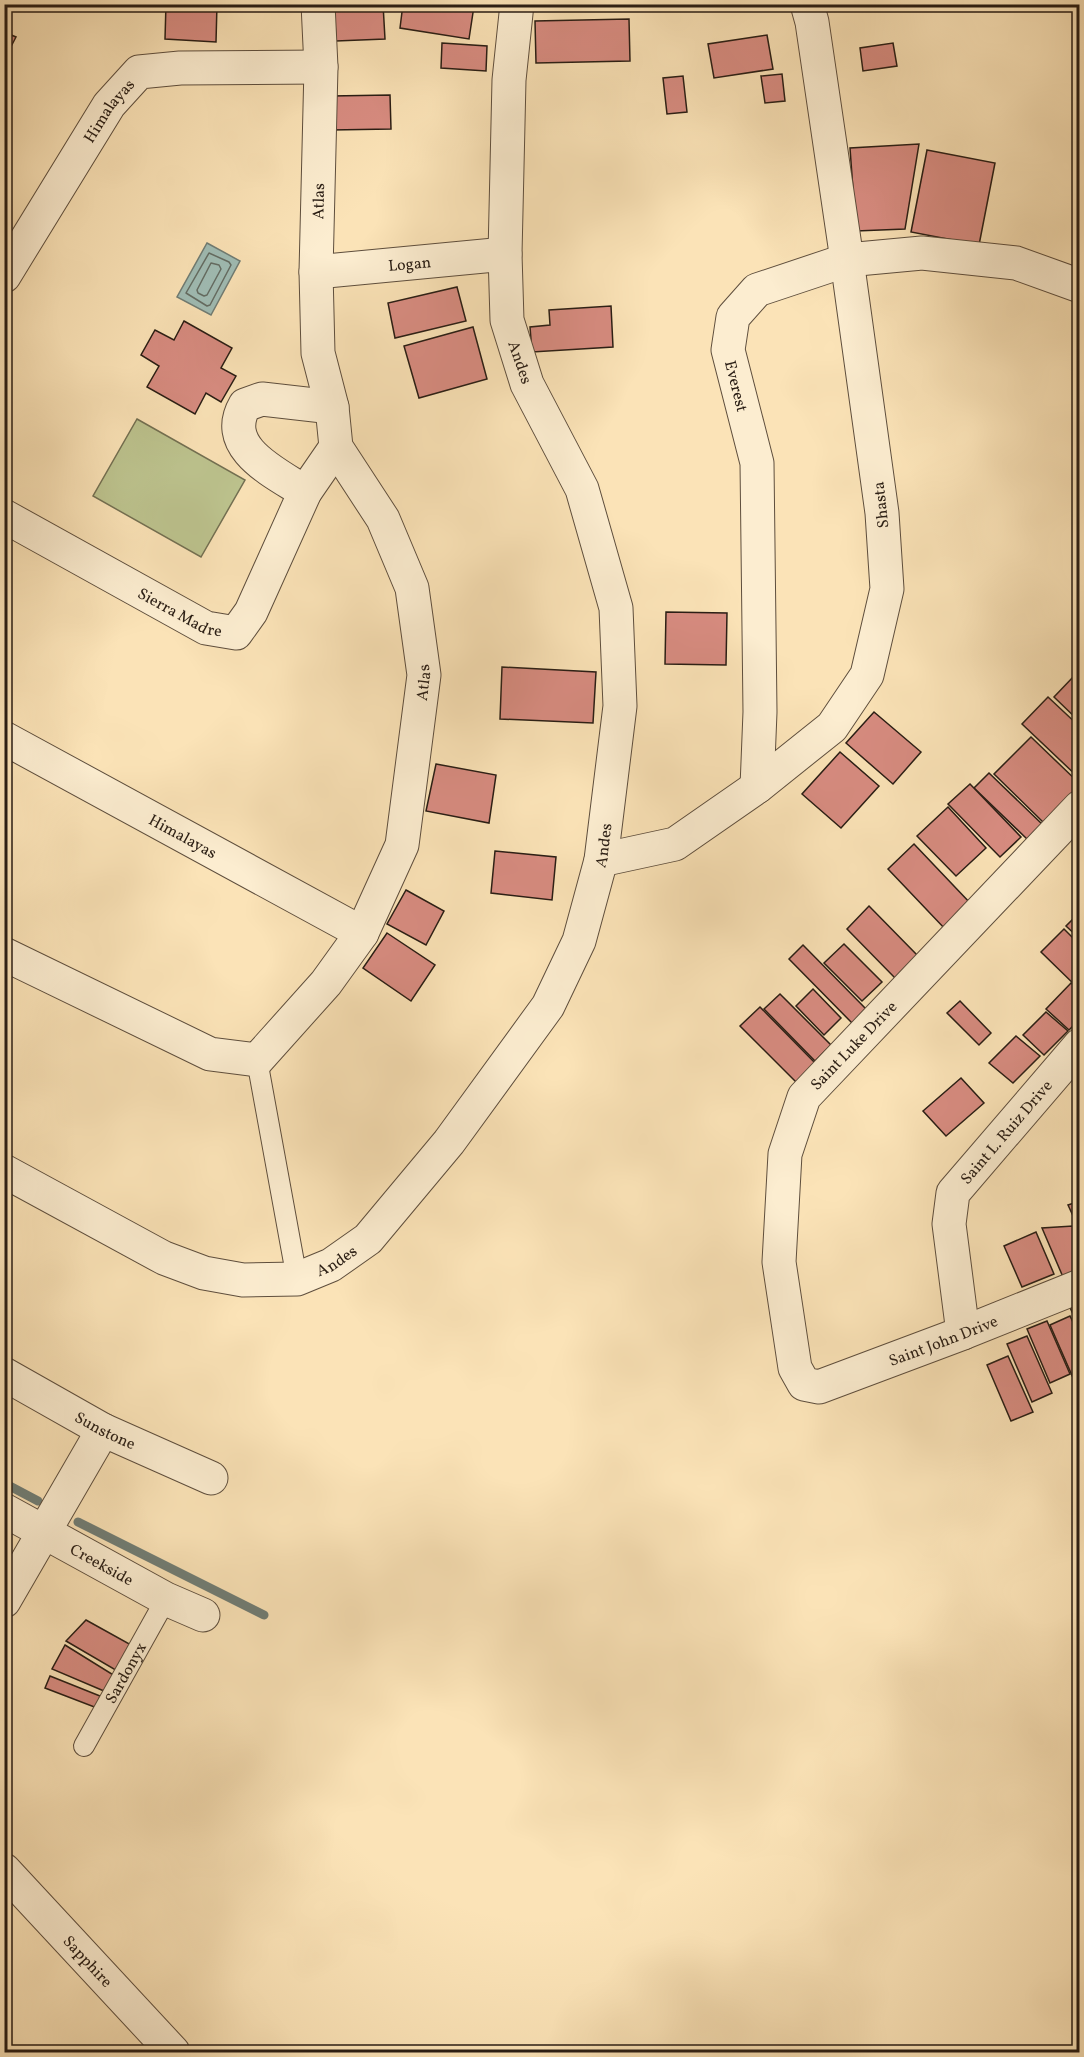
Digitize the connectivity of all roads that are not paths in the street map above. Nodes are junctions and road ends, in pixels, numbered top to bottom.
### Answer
1 (318, 4) edge
2 (517, 4) edge
3 (807, 4) edge
4 (321, 67) junction
5 (505, 254) junction
6 (848, 260) junction
7 (316, 272) junction
8 (4, 276) edge
9 (1080, 286) edge
10 (332, 407) junction
11 (336, 447) junction
12 (305, 492) junction
13 (4, 516) edge
14 (4, 738) edge
15 (757, 787) junction
16 (1080, 807) edge
17 (601, 860) junction
18 (362, 933) junction
19 (4, 954) edge
20 (1080, 1045) edge
21 (257, 1060) junction
22 (4, 1171) edge
23 (297, 1279) junction
24 (1080, 1286) edge
25 (963, 1333) junction
26 (4, 1374) edge
27 (804, 1384) joint
28 (103, 1430) junction
29 (211, 1478) dead end
30 (4, 1510) edge
31 (44, 1532) junction
32 (166, 1599) junction
33 (4, 1601) edge
34 (203, 1615) dead end
35 (84, 1746) dead end
36 (4, 1870) edge
37 (173, 2052) edge

1 - 4 street, Atlas
2 - 5 street, Andes
3 - 6 street, Shasta
4 - 7 street, Atlas
4 - 8 street, Himalayas
5 - 7 street, Logan
5 - 17 street, Andes
6 - 9 street, Everest
6 - 15 street, Shasta
6 - 15 street, Everest
7 - 10 street, Atlas
10 - 11 street, Atlas
10 - 12 street
11 - 12 street, Sierra Madre
11 - 18 street, Atlas
12 - 13 street, Sierra Madre
14 - 18 street, Himalayas
15 - 17 street, Shasta
16 - 27 street, Saint Luke Drive
17 - 23 street, Andes
18 - 21 street, Atlas
19 - 21 street
20 - 25 street, Saint L. Ruiz Drive
21 - 23 lane
22 - 23 street, Andes
24 - 25 street, Saint John Drive
25 - 27 street, Saint John Drive
26 - 28 street, Sunstone
28 - 29 street, Sunstone
28 - 31 street
30 - 31 street, Creekside
31 - 32 street, Creekside
31 - 33 street
32 - 34 street, Creekside
32 - 35 lane, Sardonyx
36 - 37 street, Sapphire

